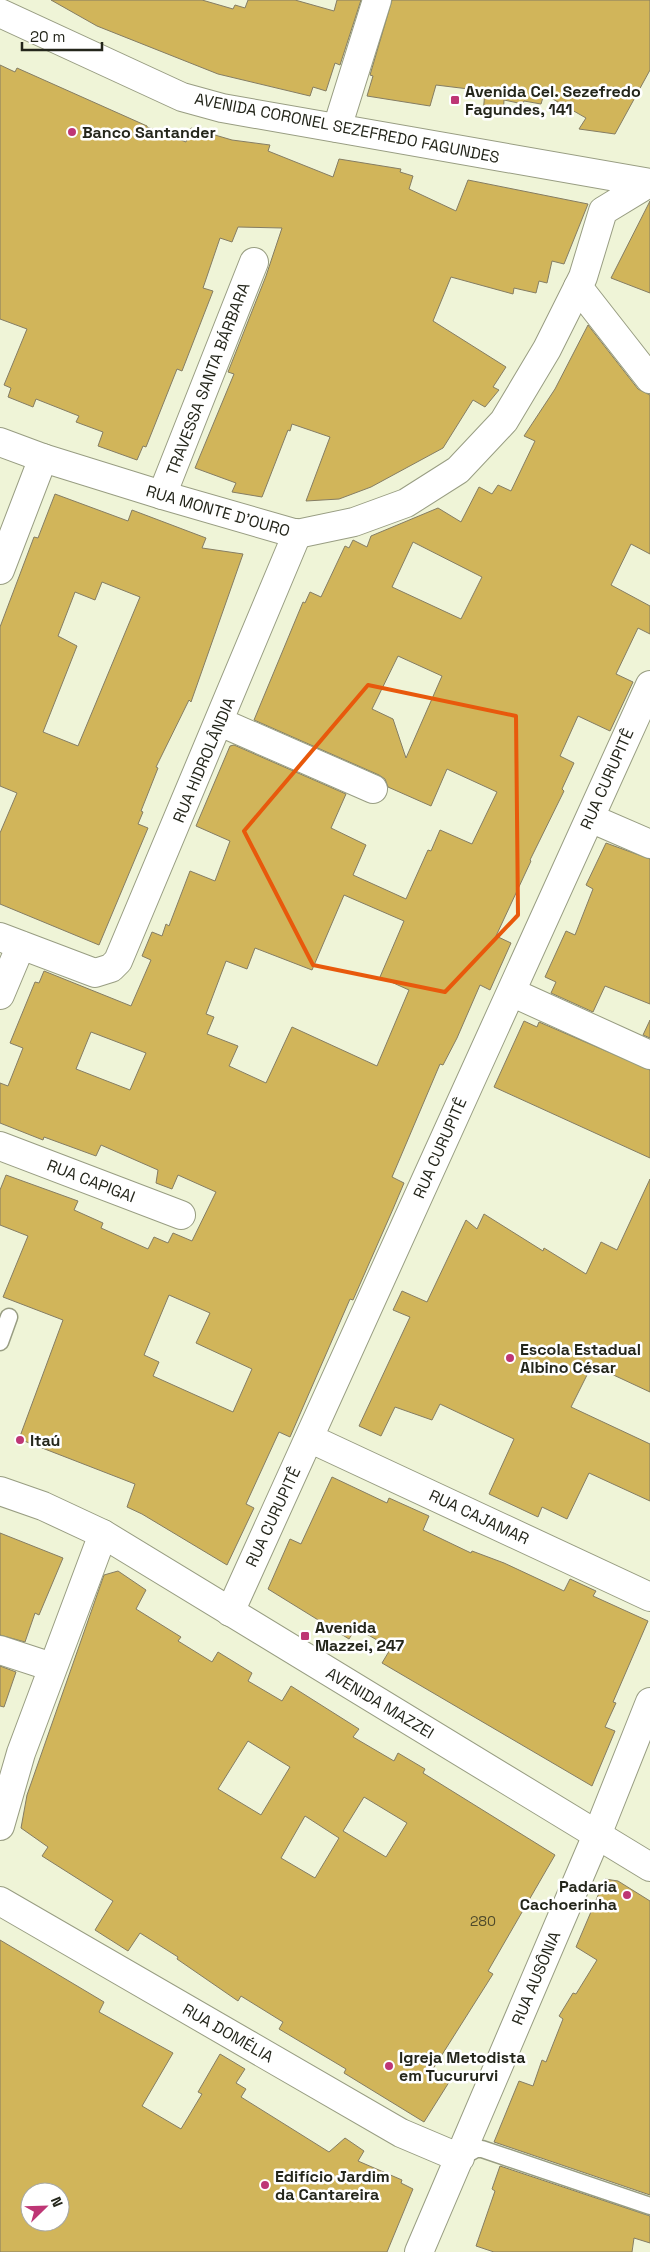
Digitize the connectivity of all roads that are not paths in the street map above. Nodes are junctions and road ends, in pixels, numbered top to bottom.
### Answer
1 (377, 0) edge
2 (0, 13) edge
3 (337, 128) junction
4 (582, 172) junction
5 (649, 183) edge
6 (603, 211) junction
7 (254, 262) dead end
8 (578, 287) junction
9 (650, 378) edge
10 (0, 442) edge
11 (43, 458) junction
12 (162, 496) junction
13 (297, 534) junction
14 (0, 570) edge
15 (650, 685) edge
16 (220, 722) junction
17 (374, 789) dead end
18 (590, 818) junction
19 (650, 844) edge
20 (10, 941) edge
21 (511, 992) junction
22 (0, 995) edge
23 (650, 1055) edge
24 (0, 1146) edge
25 (181, 1215) dead end
26 (9, 1317) dead end
27 (0, 1342) edge
28 (309, 1438) junction
29 (0, 1491) edge
30 (103, 1534) junction
31 (650, 1597) edge
32 (230, 1612) junction
33 (0, 1650) edge
34 (52, 1667) junction
35 (650, 1702) edge
36 (6, 1781) edge
37 (0, 1826) edge
38 (597, 1835) junction
39 (650, 1867) edge
40 (0, 1901) edge
41 (460, 2158) junction
42 (650, 2206) edge
43 (419, 2252) edge

1 - 3 street
2 - 3 street, AVENIDA CORONEL SEZEFREDO FAGUNDES
3 - 4 street, AVENIDA CORONEL SEZEFREDO FAGUNDES
4 - 5 street, AVENIDA CORONEL SEZEFREDO FAGUNDES
4 - 6 street
5 - 6 street
6 - 8 street, RUA MONTE D'OURO
7 - 12 street, TRAVESSA SANTA BÁRBARA
8 - 9 street
8 - 13 street, RUA MONTE D'OURO
10 - 11 street, RUA MONTE D'OURO
11 - 12 street, RUA MONTE D'OURO
11 - 14 street
12 - 13 street, RUA MONTE D'OURO
13 - 16 street, RUA HIDROLÂNDIA
15 - 18 street, RUA CURUPITÊ
16 - 17 street
16 - 20 street, RUA HIDROLÂNDIA
18 - 19 street
18 - 21 street, RUA CURUPITÊ
20 - 22 street
21 - 23 street
21 - 28 street, RUA CURUPITÊ
24 - 25 street, RUA CAPIGAI
26 - 27 lane
28 - 31 street, RUA CAJAMAR
28 - 32 street, RUA CURUPITÊ
29 - 30 street, AVENIDA MAZZEI
30 - 32 street, AVENIDA MAZZEI
30 - 34 street
32 - 38 street, AVENIDA MAZZEI
33 - 34 street
34 - 36 street
35 - 38 street, RUA AUSÔNIA
36 - 37 street
38 - 39 street, AVENIDA MAZZEI
38 - 41 street, RUA AUSÔNIA
40 - 41 street, RUA DOMÉLIA
41 - 42 lane
41 - 43 street, RUA AUSÔNIA

